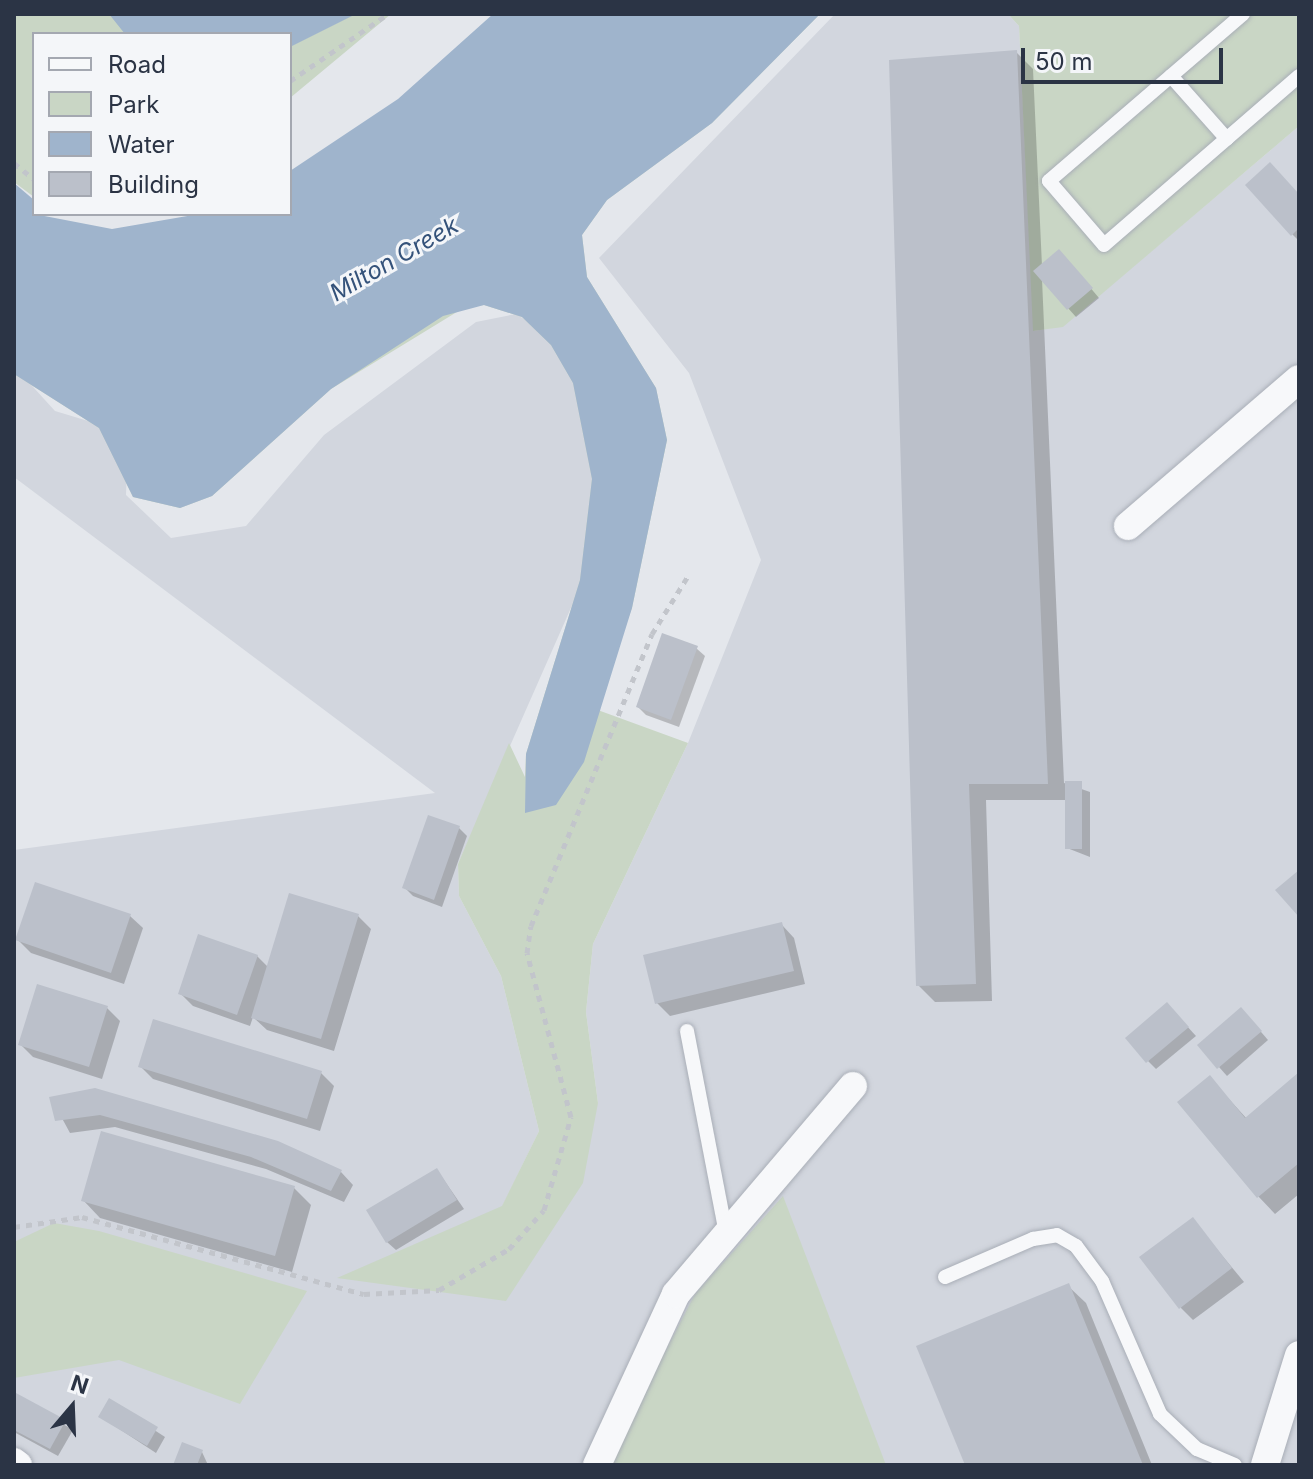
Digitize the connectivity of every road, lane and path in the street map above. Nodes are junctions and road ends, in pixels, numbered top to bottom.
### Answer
1 (388, 14) edge
2 (1243, 14) edge
3 (1171, 76) junction
4 (1299, 76) edge
5 (292, 80) edge
6 (1227, 139) junction
7 (14, 163) edge
8 (32, 177) edge
9 (1299, 379) edge
10 (1128, 526) dead end
11 (688, 576) dead end
12 (687, 1031) dead end
13 (853, 1086) dead end
14 (14, 1227) edge
15 (726, 1235) junction
16 (945, 1277) dead end
17 (1299, 1355) edge
18 (597, 1465) edge
19 (1235, 1465) edge
20 (1265, 1465) edge

1 - 5 path
2 - 3 lane
3 - 6 lane
3 - 6 lane
4 - 6 lane
7 - 8 path
9 - 10 street
11 - 14 path
12 - 15 lane
13 - 15 street
15 - 18 street
16 - 19 lane
17 - 20 street

